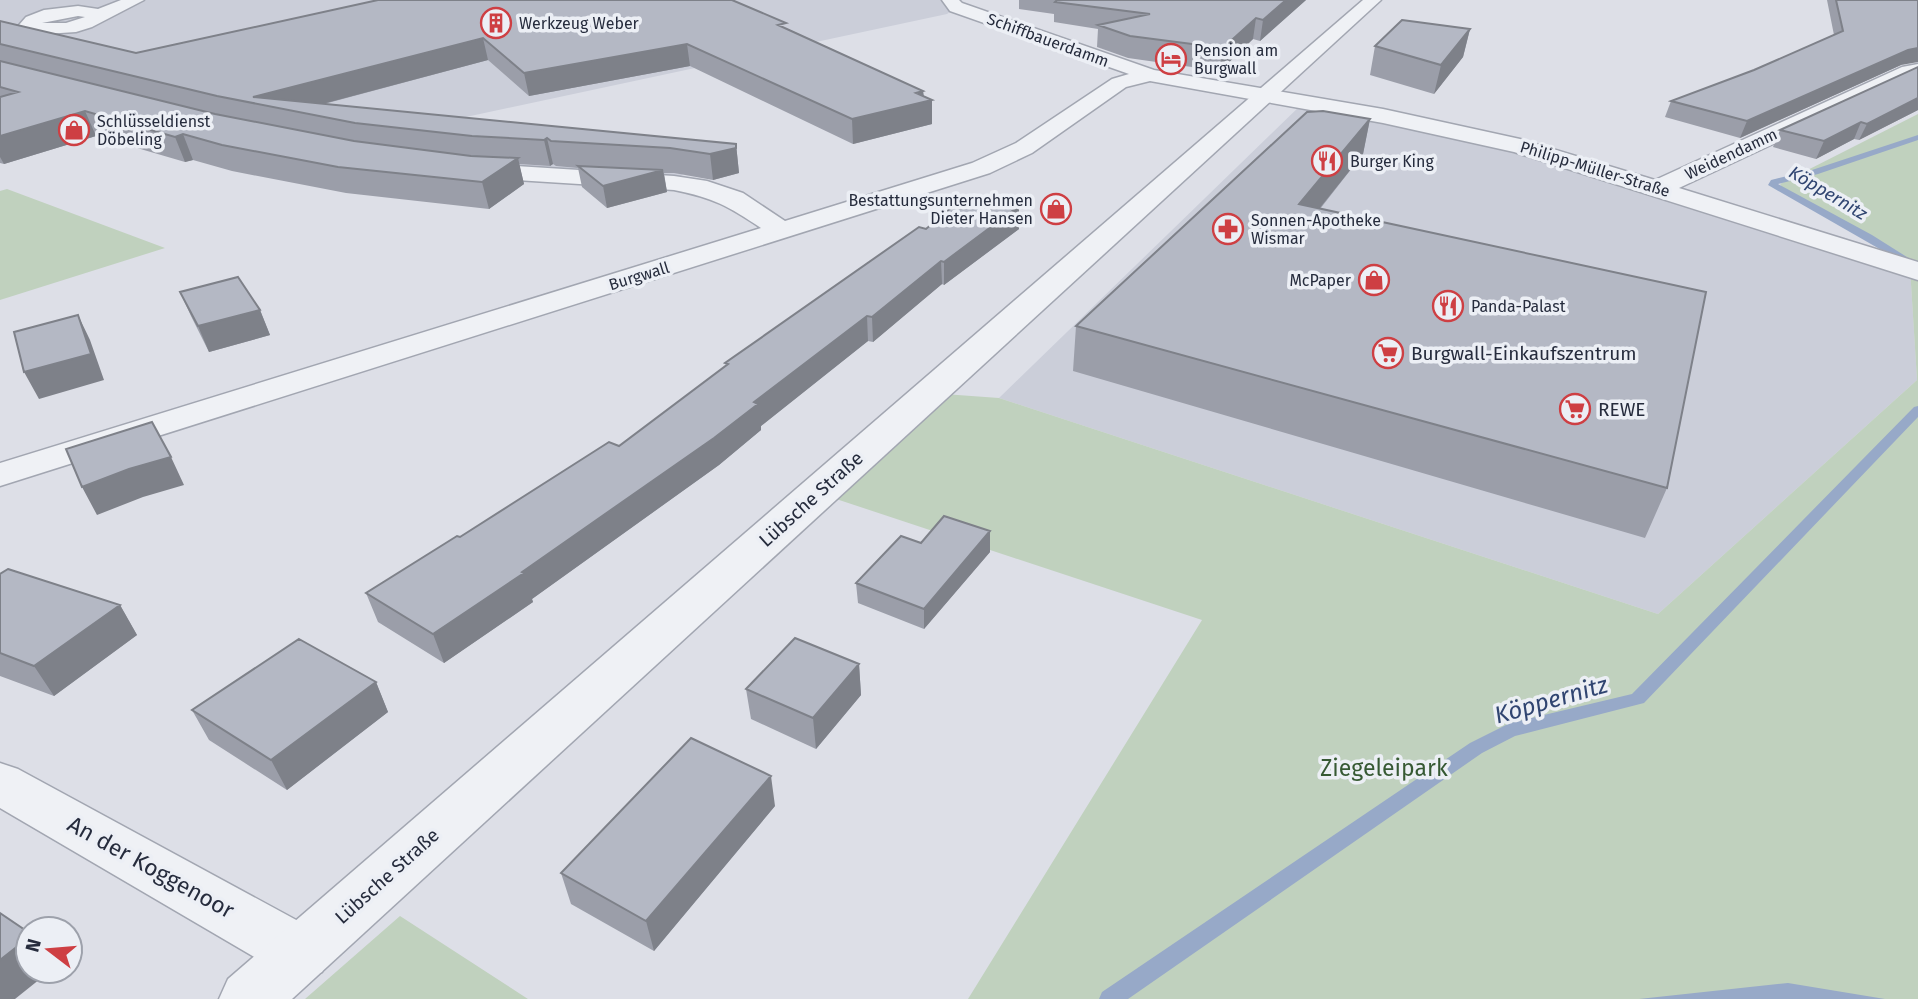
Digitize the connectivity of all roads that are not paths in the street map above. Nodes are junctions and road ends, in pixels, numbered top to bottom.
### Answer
1 (136, 0) edge
2 (950, 0) edge
3 (1373, 0) edge
4 (100, 14) dead end
5 (1918, 70) edge
6 (1150, 75) junction
7 (1265, 96) junction
8 (445, 167) edge
9 (1658, 188) junction
10 (783, 232) junction
11 (1914, 269) edge
12 (0, 475) edge
13 (0, 783) edge
14 (301, 953) junction
15 (249, 999) edge

1 - 4 street
2 - 6 street, Schiffbauerdamm
3 - 7 street, Lübsche Straße
5 - 9 street, Weidendamm
6 - 7 street, Burgwall
6 - 10 street, Burgwall
7 - 9 street, Philipp-Müller-Straße
7 - 14 street, Lübsche Straße
8 - 10 street
9 - 11 street, Philipp-Müller-Straße
10 - 12 street, Burgwall
13 - 14 street, An der Koggenoor
14 - 15 street, Lübsche Straße

